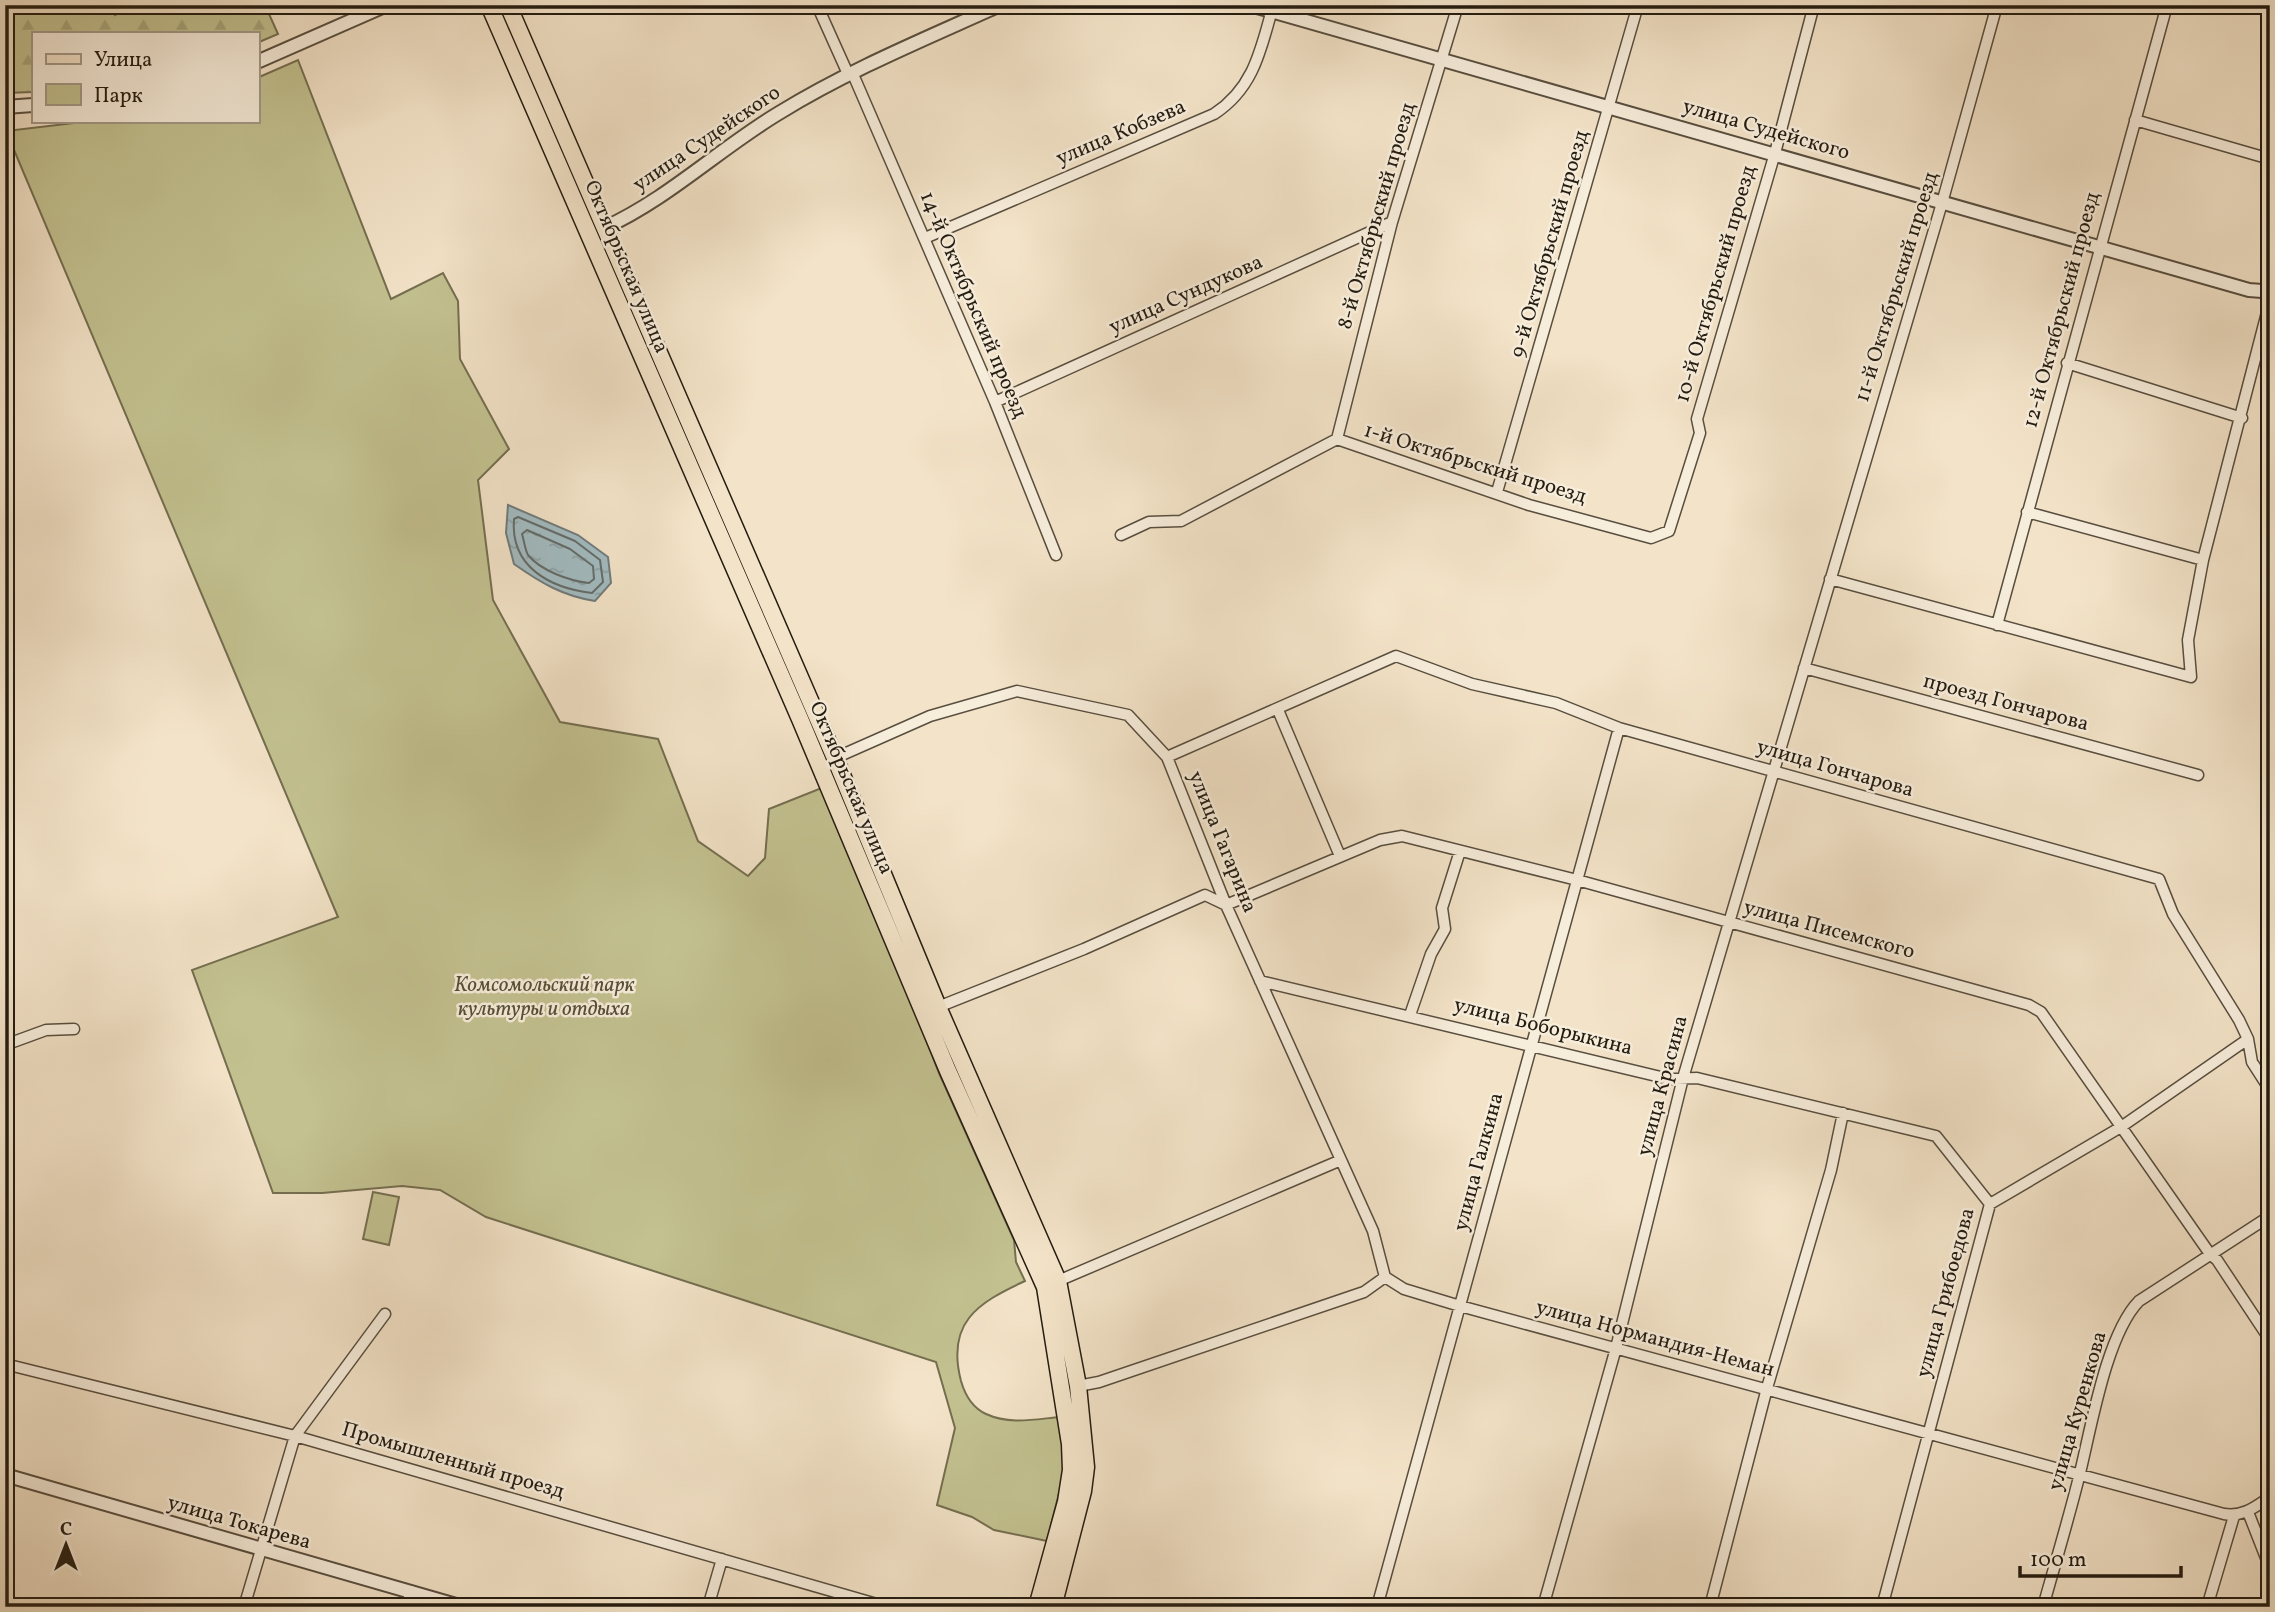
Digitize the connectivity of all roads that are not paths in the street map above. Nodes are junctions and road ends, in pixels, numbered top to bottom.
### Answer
1 (387, 5) edge
2 (489, 5) edge
3 (508, 5) edge
4 (817, 5) edge
5 (1000, 5) edge
6 (1250, 5) edge
7 (1458, 5) edge
8 (1638, 5) edge
9 (1814, 5) edge
10 (1997, 5) edge
11 (2167, 5) edge
12 (1272, 8) edge
13 (1443, 60) junction
14 (259, 61) edge
15 (850, 73) junction
16 (32, 105) edge
17 (5, 107) edge
18 (1609, 108) junction
19 (2135, 120) junction
20 (1775, 153) junction
21 (2270, 159) edge
22 (1942, 202) junction
23 (1392, 222) junction
24 (604, 228) junction
25 (589, 236) junction
26 (925, 238) junction
27 (2099, 246) junction
28 (2270, 288) edge
29 (2270, 301) edge
30 (2067, 362) junction
31 (995, 402) junction
32 (2242, 418) junction
33 (1338, 439) junction
34 (1497, 492) junction
35 (2027, 512) junction
36 (1670, 531) joint
37 (1121, 535) dead end
38 (1056, 555) dead end
39 (2203, 560) junction
40 (1830, 579) junction
41 (1997, 625) junction
42 (1804, 668) junction
43 (1278, 710) junction
44 (1619, 728) junction
45 (1167, 757) junction
46 (835, 758) junction
47 (1774, 772) junction
48 (2198, 775) dead end
49 (1460, 851) junction
50 (1340, 856) junction
51 (1577, 880) junction
52 (1226, 905) junction
53 (1731, 923) junction
54 (1261, 981) junction
55 (938, 1007) junction
56 (1410, 1014) junction
57 (74, 1029) dead end
58 (2248, 1039) junction
59 (1531, 1044) junction
60 (5, 1045) edge
61 (1683, 1078) junction
62 (2270, 1090) edge
63 (1843, 1113) junction
64 (2121, 1126) junction
65 (1341, 1160) junction
66 (1990, 1204) junction
67 (2270, 1216) edge
68 (2210, 1254) junction
69 (1385, 1277) junction
70 (1051, 1284) junction
71 (1460, 1307) junction
72 (386, 1314) dead end
73 (2270, 1340) edge
74 (1616, 1348) junction
75 (6, 1364) edge
76 (1078, 1386) junction
77 (1767, 1388) junction
78 (1928, 1434) junction
79 (295, 1436) junction
80 (5, 1475) edge
81 (2080, 1476) junction
82 (2270, 1497) edge
83 (2248, 1512) junction
84 (2234, 1516) junction
85 (258, 1549) junction
86 (722, 1559) junction
87 (2270, 1568) edge
88 (411, 1591) junction
89 (244, 1607) edge
90 (406, 1607) edge
91 (463, 1607) edge
92 (708, 1607) edge
93 (887, 1607) edge
94 (1037, 1607) edge
95 (1052, 1607) edge
96 (1377, 1607) edge
97 (1544, 1607) edge
98 (1710, 1607) edge
99 (1882, 1607) edge
100 (2043, 1607) edge
101 (2207, 1607) edge

1 - 14 street
2 - 25 main road, Октябрьская улица
3 - 24 main road, Октябрьская улица
4 - 15 street, 14-й Октябрьский проезд
5 - 15 street, улица Судейского
6 - 12 street, улица Судейского
7 - 13 street, 8-й Октябрьский проезд
8 - 18 street, 9-й Октябрьский проезд
9 - 20 street, 10-й Октябрьский проезд
10 - 22 street, 11-й Октябрьский проезд
11 - 19 street, 12-й Октябрьский проезд
12 - 13 street, улица Судейского
12 - 26 street, улица Кобзева
13 - 18 street, улица Судейского
13 - 23 street, 8-й Октябрьский проезд
15 - 24 street, улица Судейского
15 - 26 street, 14-й Октябрьский проезд
16 - 17 street
18 - 20 street, улица Судейского
18 - 34 street, 9-й Октябрьский проезд
19 - 21 street
19 - 27 street, 12-й Октябрьский проезд
20 - 22 street, улица Судейского
20 - 36 street, 10-й Октябрьский проезд
22 - 27 street, улица Судейского
22 - 40 street, 11-й Октябрьский проезд
23 - 31 street, улица Сундукова
23 - 33 street, 8-й Октябрьский проезд
24 - 25 main road, улица Судейского
24 - 46 main road, Октябрьская улица
25 - 70 main road, Октябрьская улица
26 - 31 street, 14-й Октябрьский проезд
27 - 28 street, улица Судейского
27 - 30 street, 12-й Октябрьский проезд
29 - 32 street
30 - 32 street
30 - 35 street, 12-й Октябрьский проезд
31 - 38 street, 14-й Октябрьский проезд
32 - 39 street
33 - 34 street, 1-й Октябрьский проезд
33 - 37 street, 1-й Октябрьский проезд
34 - 36 street, 1-й Октябрьский проезд
35 - 39 street
35 - 41 street, 12-й Октябрьский проезд
39 - 41 street
40 - 41 street
40 - 42 street, улица Красина
42 - 47 street, улица Красина
42 - 48 street, проезд Гончарова
43 - 44 street, улица Гончарова
43 - 45 street, улица Гончарова
43 - 50 street
44 - 47 street, улица Гончарова
44 - 51 street, улица Галкина
45 - 46 street, улица Гагарина
45 - 52 street, улица Гагарина
46 - 55 main road, Октябрьская улица
47 - 53 street, улица Красина
47 - 58 street, улица Гончарова
49 - 50 street, улица Писемского
49 - 51 street, улица Писемского
49 - 56 street
50 - 52 street, улица Писемского
51 - 53 street, улица Писемского
51 - 59 street, улица Галкина
52 - 54 street, улица Гагарина
52 - 55 street
53 - 61 street, улица Красина
53 - 64 street, улица Писемского
54 - 56 street, улица Боборыкина
54 - 65 street, улица Гагарина
55 - 70 main road, Октябрьская улица
56 - 59 street, улица Боборыкина
57 - 60 street
58 - 62 street, улица Гончарова
58 - 64 street, улица Грибоедова
59 - 61 street, улица Боборыкина
59 - 71 street, улица Галкина
61 - 63 street, улица Боборыкина
61 - 74 street, улица Красина
63 - 66 street, улица Боборыкина
63 - 77 street
64 - 66 street, улица Грибоедова
64 - 68 street, улица Писемского
65 - 69 street, улица Гагарина
65 - 70 street
66 - 78 street, улица Грибоедова
67 - 68 street, улица Куренкова
68 - 73 street, улица Писемского
68 - 81 street, улица Куренкова
69 - 71 street, улица Нормандия-Неман
69 - 76 street
70 - 76 main road, Октябрьская улица
70 - 94 main road, Октябрьская улица
71 - 74 street, улица Нормандия-Неман
71 - 96 street, улица Галкина
72 - 79 street
74 - 77 street, улица Нормандия-Неман
74 - 97 street, улица Красина
75 - 79 street, Промышленный проезд
76 - 95 main road, Октябрьская улица
77 - 78 street, улица Нормандия-Неман
77 - 98 street
78 - 81 street, улица Нормандия-Неман
78 - 99 street, улица Грибоедова
79 - 85 street
79 - 86 street, Промышленный проезд
80 - 85 street, улица Токарева
81 - 84 street, улица Нормандия-Неман
81 - 100 street, улица Куренкова
82 - 83 street
83 - 84 street
83 - 87 street
84 - 101 street
85 - 88 street, улица Токарева
85 - 89 street
86 - 92 street
86 - 93 street, Промышленный проезд
88 - 90 street
88 - 91 street, улица Токарева

